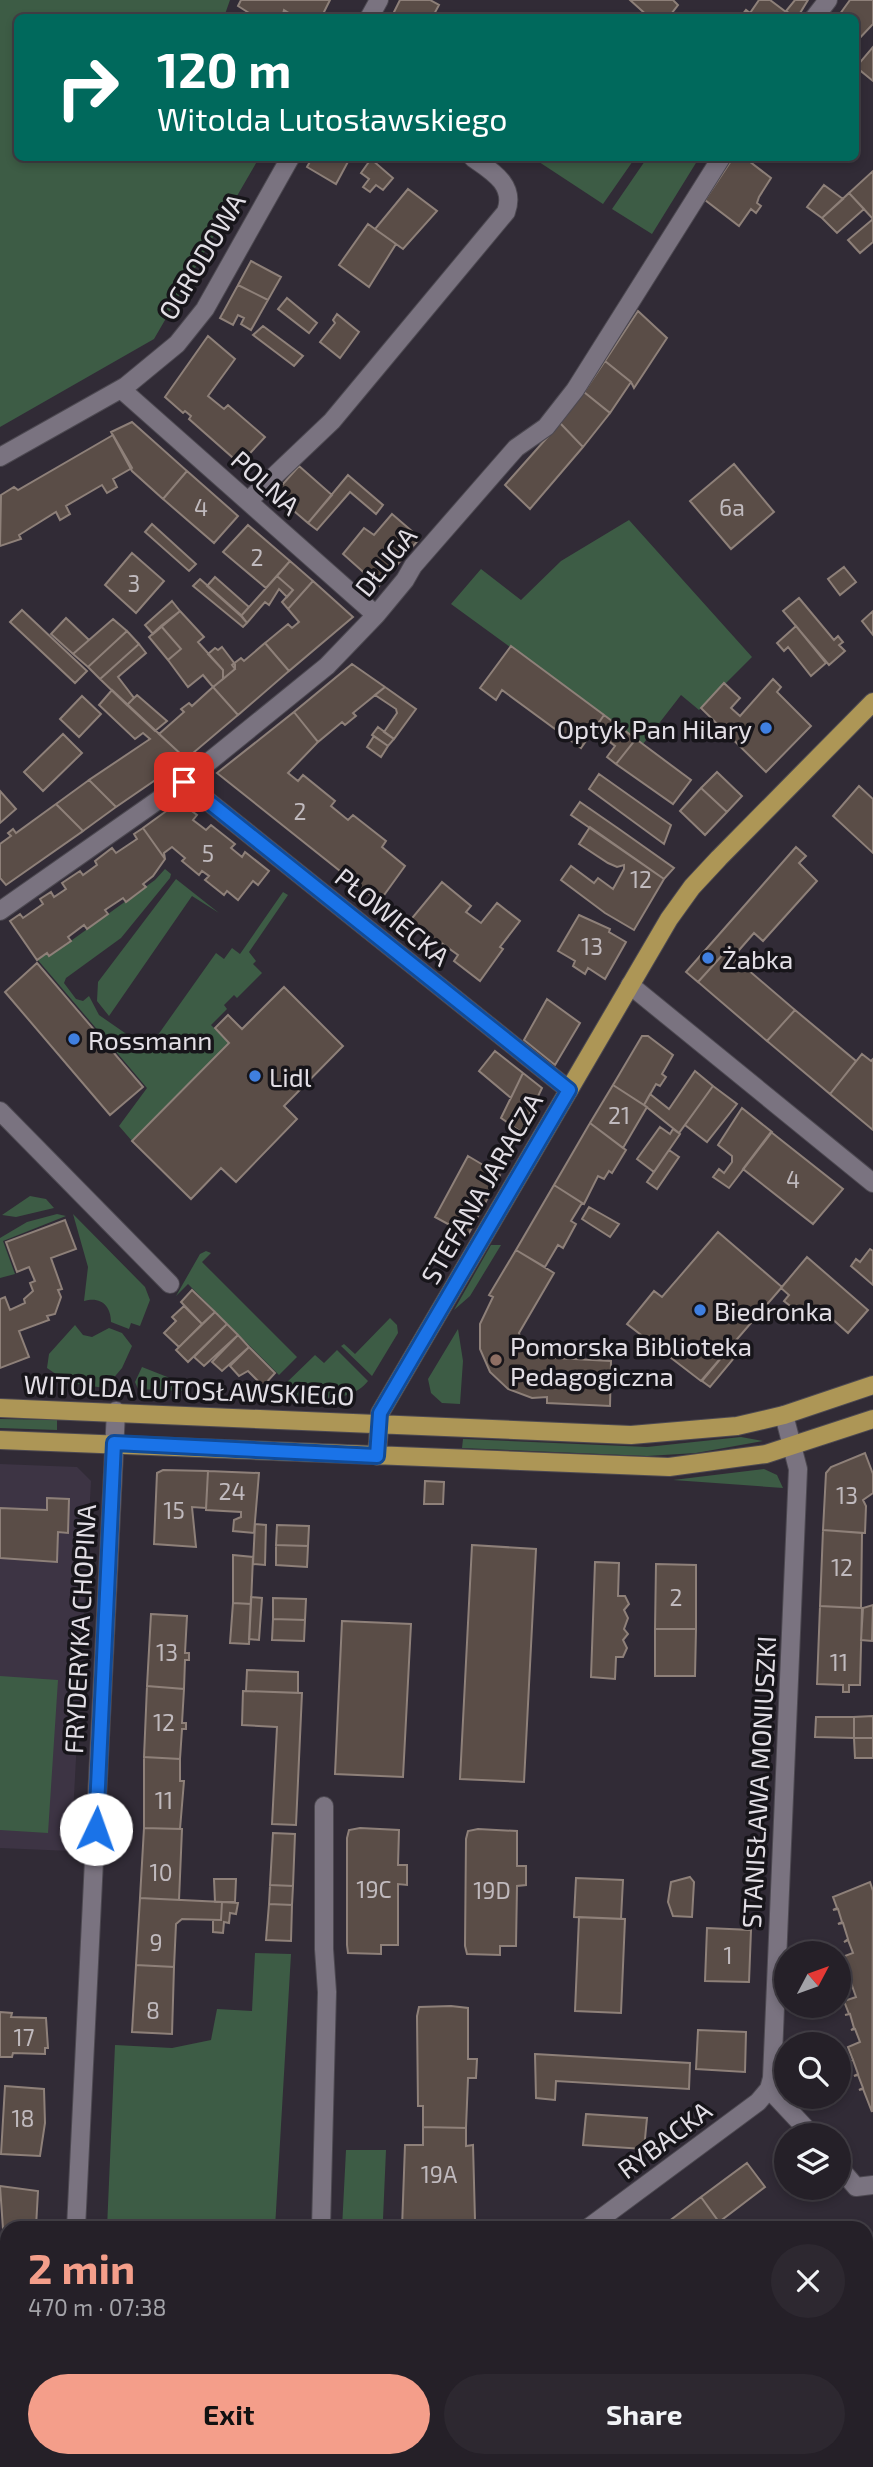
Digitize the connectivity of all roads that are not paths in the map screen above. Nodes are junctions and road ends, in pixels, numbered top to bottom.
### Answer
1 (828, 0) edge
2 (817, 14) edge
3 (288, 161) edge
4 (477, 161) edge
5 (719, 161) edge
6 (121, 389) junction
7 (0, 457) edge
8 (248, 501) junction
9 (376, 615) junction
10 (873, 702) edge
11 (184, 782) junction
12 (0, 911) edge
13 (630, 985) junction
14 (569, 1090) junction
15 (0, 1111) edge
16 (873, 1183) edge
17 (170, 1284) dead end
18 (873, 1385) edge
19 (0, 1408) edge
20 (116, 1411) junction
21 (784, 1415) junction
22 (873, 1419) edge
23 (379, 1424) junction
24 (0, 1440) edge
25 (114, 1443) junction
26 (792, 1447) junction
27 (377, 1456) junction
28 (324, 1806) dead end
29 (769, 2089) junction
30 (801, 2123) edge
31 (851, 2181) edge
32 (873, 2185) edge
33 (76, 2221) edge
34 (321, 2221) edge
35 (597, 2221) edge

1 - 2 street
3 - 6 street, OGRODOWA
4 - 8 street
5 - 9 street, DŁUGA
6 - 7 street, OGRODOWA
6 - 8 street, POLNA
8 - 9 street, POLNA
9 - 11 street, DŁUGA
10 - 13 main road, STEFANA JARACZA
11 - 12 street, DŁUGA
11 - 14 street, PŁOWIECKA
13 - 14 main road, STEFANA JARACZA
13 - 16 street
14 - 23 main road, STEFANA JARACZA
15 - 17 street
18 - 21 main road, WITOLDA LUTOSŁAWSKIEGO
19 - 20 main road, WITOLDA LUTOSŁAWSKIEGO
20 - 23 main road, WITOLDA LUTOSŁAWSKIEGO
20 - 25 street, FRYDERYKA CHOPINA
21 - 23 main road, WITOLDA LUTOSŁAWSKIEGO
21 - 26 street, STANISŁAWA MONIUSZKI
22 - 26 main road
23 - 27 main road, STEFANA JARACZA
24 - 25 main road
25 - 27 main road
25 - 33 street, FRYDERYKA CHOPINA
26 - 27 main road
26 - 29 street, STANISŁAWA MONIUSZKI
28 - 34 street
29 - 30 street
29 - 35 street, RYBACKA
31 - 32 street

